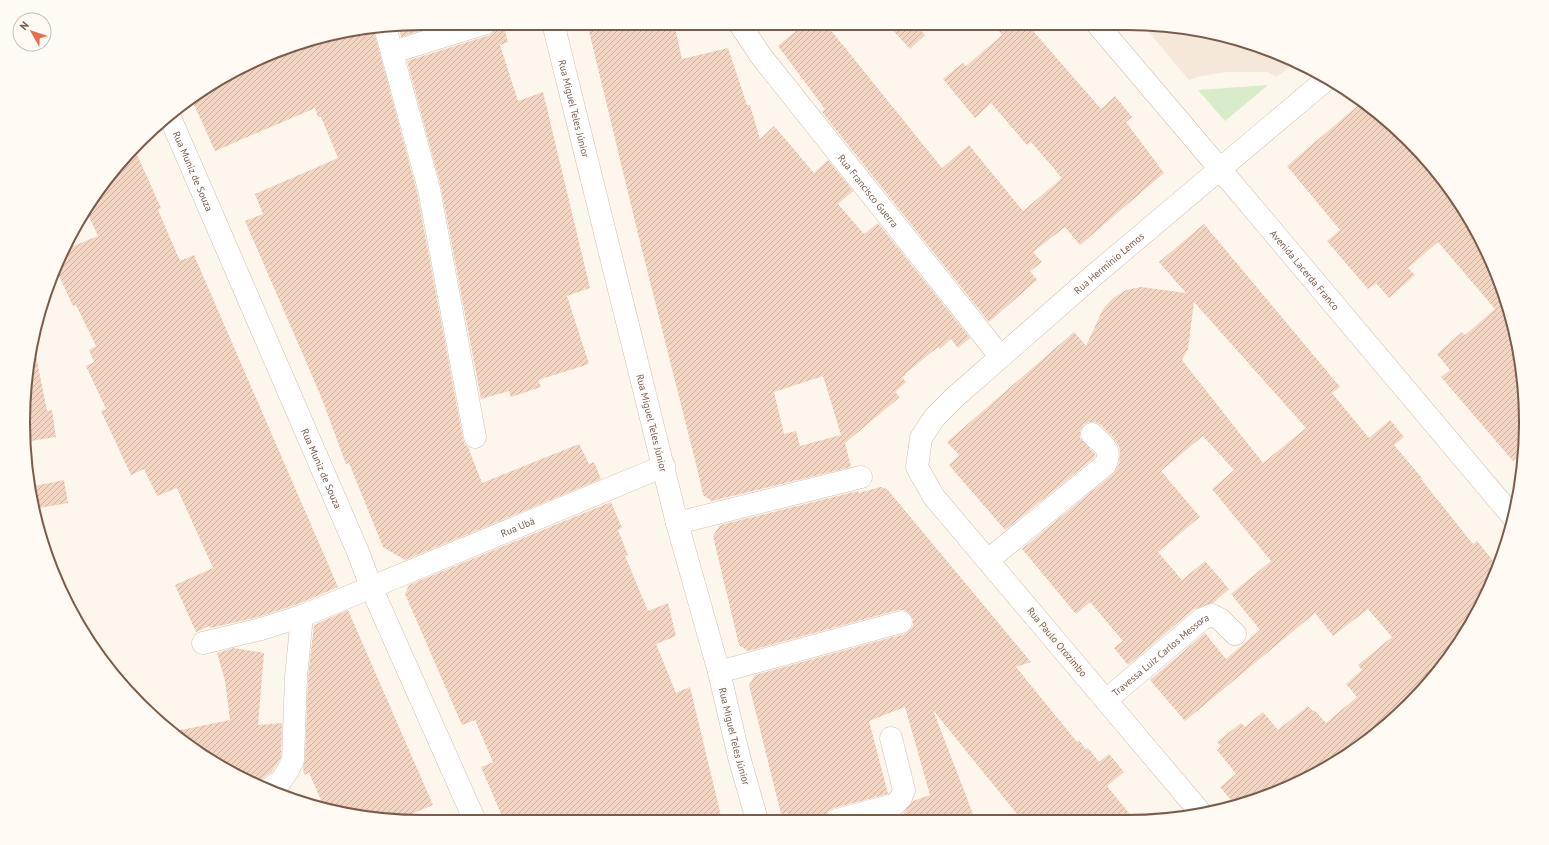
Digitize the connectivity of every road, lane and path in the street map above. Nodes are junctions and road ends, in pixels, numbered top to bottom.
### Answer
1 (464, 30) edge
2 (556, 30) edge
3 (744, 30) edge
4 (1102, 30) edge
5 (387, 32) edge
6 (393, 52) junction
7 (1322, 83) edge
8 (172, 121) edge
9 (1220, 169) junction
10 (1000, 356) junction
11 (1092, 434) dead end
12 (476, 437) dead end
13 (664, 466) junction
14 (917, 468) joint
15 (860, 477) dead end
16 (1508, 512) edge
17 (677, 524) junction
18 (988, 560) junction
19 (371, 587) junction
20 (302, 616) junction
21 (901, 622) dead end
22 (1235, 634) dead end
23 (203, 643) dead end
24 (719, 672) junction
25 (1106, 700) junction
26 (892, 738) dead end
27 (274, 786) edge
28 (1197, 808) edge
29 (473, 815) edge
30 (756, 815) edge
31 (856, 815) edge

1 - 6 street
2 - 13 street, Rua Miguel Teles Júnior
3 - 10 street, Rua Francisco Guerra
4 - 9 street, Avenida Lacerda Franco
5 - 6 street
6 - 12 street
7 - 9 street, Rua Hermínio Lemos
8 - 19 street, Rua Muniz de Souza
9 - 10 street, Rua Hermínio Lemos
9 - 16 street, Avenida Lacerda Franco
10 - 14 street, Rua Hermínio Lemos
11 - 18 street
13 - 17 street, Rua Miguel Teles Júnior
13 - 19 street, Rua Ubá
14 - 18 street, Rua Paulo Orozimbo
15 - 17 street
17 - 24 street, Rua Miguel Teles Júnior
18 - 25 street, Rua Paulo Orozimbo
19 - 20 street, Rua Ubá
19 - 29 street, Rua Muniz de Souza
20 - 23 street, Rua Ubá
20 - 27 street
21 - 24 street
22 - 25 street, Travessa Luiz Carlos Messora
24 - 30 street, Rua Miguel Teles Júnior
25 - 28 street, Rua Paulo Orozimbo
26 - 31 street

